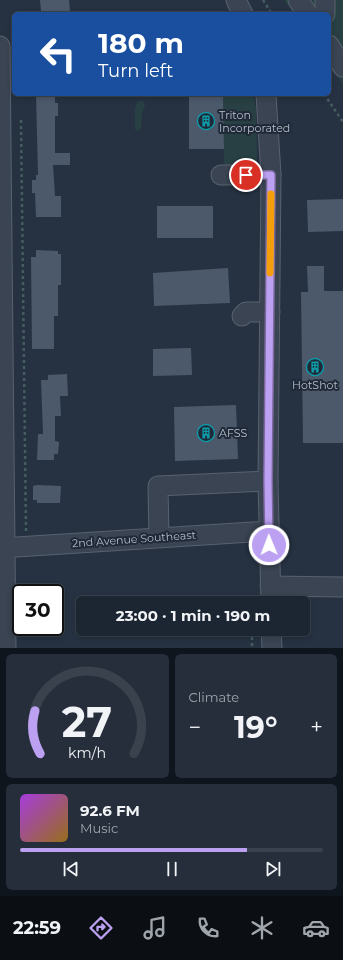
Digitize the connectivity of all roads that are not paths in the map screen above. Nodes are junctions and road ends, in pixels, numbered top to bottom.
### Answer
1 (236, 0) edge
2 (298, 0) edge
3 (326, 0) edge
4 (241, 12) edge
5 (307, 12) edge
6 (325, 12) edge
7 (0, 46) edge
8 (331, 48) edge
9 (343, 67) edge
10 (266, 96) edge
11 (221, 175) dead end
12 (271, 175) junction
13 (270, 312) junction
14 (242, 316) dead end
15 (268, 481) junction
16 (269, 531) junction
17 (159, 537) junction
18 (2, 548) edge
19 (343, 587) edge
20 (270, 594) edge
21 (271, 636) edge
22 (6, 648) edge
23 (272, 648) edge

1 - 4 street
2 - 5 street
3 - 6 street
7 - 18 street
8 - 9 street
10 - 12 street
11 - 12 street
12 - 13 street
13 - 14 street
13 - 15 street
15 - 16 street
15 - 17 street
16 - 17 street, 2nd Avenue Southeast
16 - 20 street
17 - 18 street, 2nd Avenue Southeast
18 - 22 street
19 - 20 street
21 - 23 street

